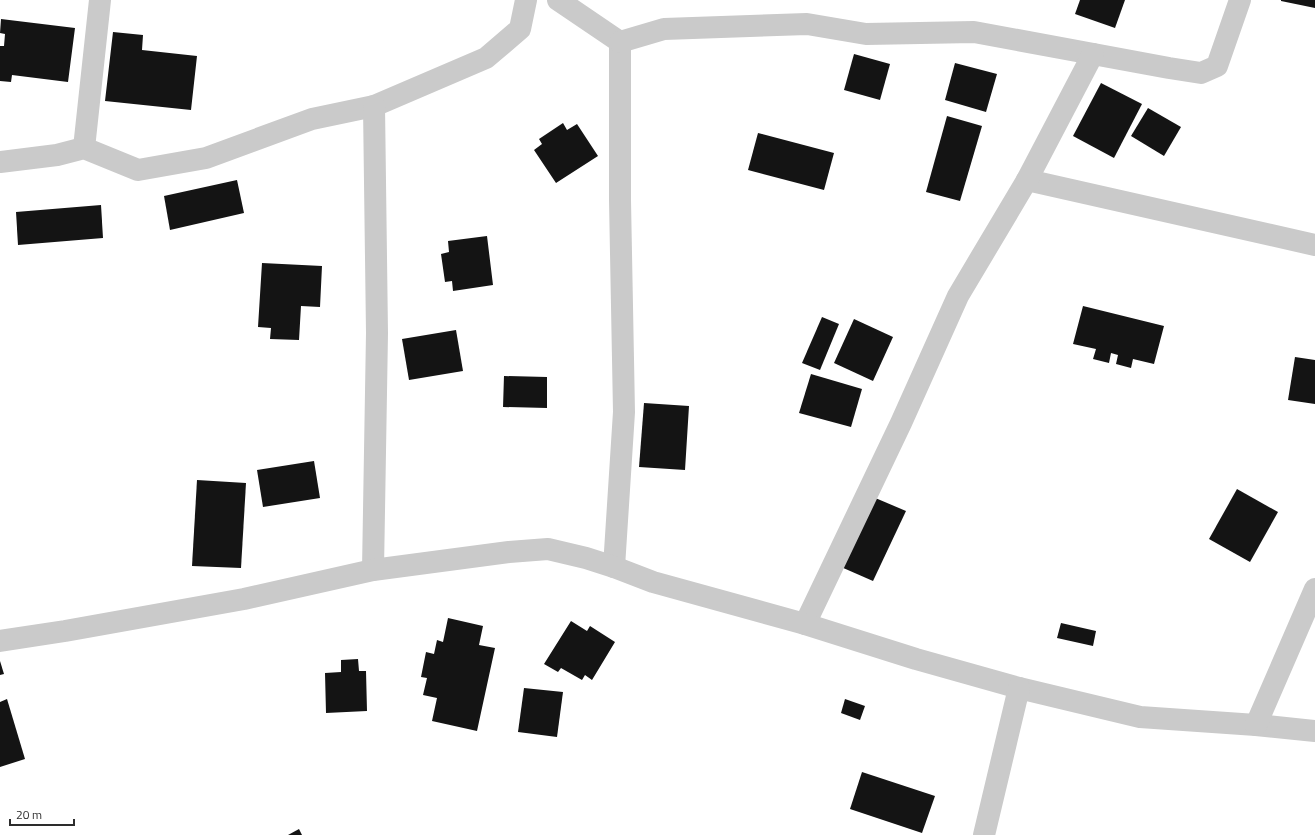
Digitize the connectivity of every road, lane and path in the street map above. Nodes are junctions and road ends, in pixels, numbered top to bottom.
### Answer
1 (100, 0) edge
2 (526, 0) edge
3 (558, 0) edge
4 (1240, 0) edge
5 (620, 42) junction
6 (1093, 54) junction
7 (374, 106) junction
8 (84, 148) junction
9 (0, 162) edge
10 (1027, 180) junction
11 (1315, 244) edge
12 (614, 567) junction
13 (373, 570) junction
14 (1315, 589) edge
15 (805, 624) junction
16 (0, 641) edge
17 (1019, 688) junction
18 (1256, 725) junction
19 (1315, 731) edge
20 (984, 835) edge

1 - 8 street
2 - 7 street
3 - 5 street
4 - 6 street
5 - 6 street
5 - 12 street
6 - 10 street
7 - 8 street
7 - 13 street
8 - 9 street
10 - 11 street
10 - 15 street
12 - 13 street
12 - 15 street
13 - 16 street
14 - 18 street
15 - 17 street
17 - 18 street
17 - 20 street
18 - 19 street

